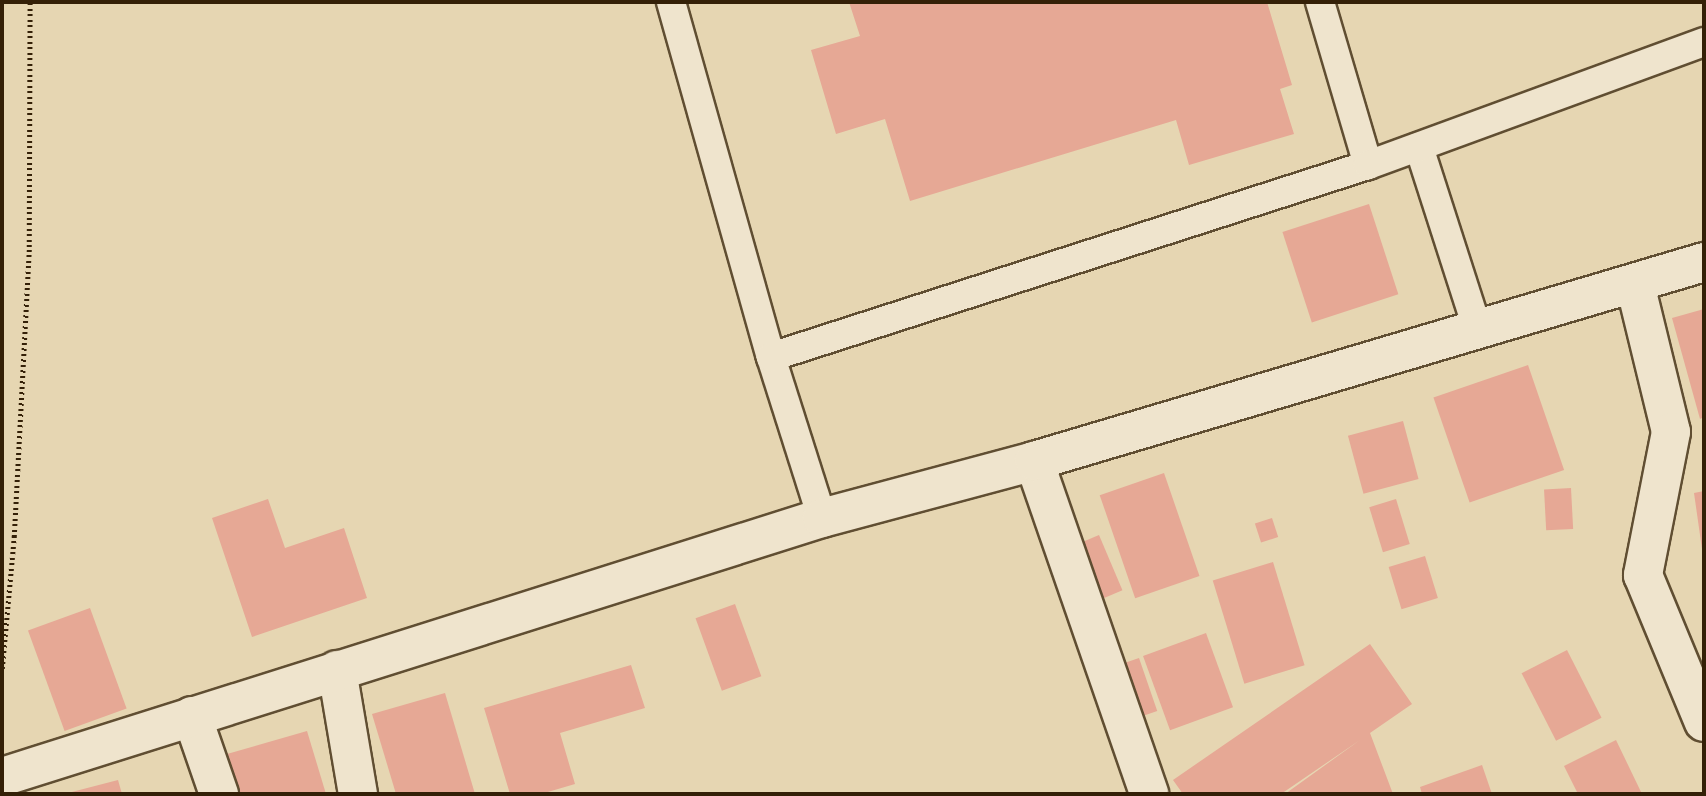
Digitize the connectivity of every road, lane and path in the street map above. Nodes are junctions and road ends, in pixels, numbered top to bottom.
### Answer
1 (30, 2) edge
2 (671, 2) edge
3 (1320, 2) edge
4 (1704, 42) edge
5 (1419, 148) junction
6 (1368, 165) junction
7 (1704, 262) edge
8 (1635, 284) junction
9 (1477, 328) junction
10 (771, 357) junction
11 (1034, 461) junction
12 (822, 517) junction
13 (2, 669) edge
14 (337, 670) junction
15 (192, 716) junction
16 (1704, 722) edge
17 (5, 782) edge
18 (219, 794) edge
19 (358, 794) edge
20 (1149, 794) edge

1 - 13 path
2 - 10 lane
3 - 6 lane
4 - 5 lane
5 - 6 lane
5 - 9 lane
6 - 10 lane
7 - 8 street
8 - 9 street
8 - 16 street
9 - 11 street
10 - 12 lane
11 - 12 street
11 - 20 street
12 - 14 street
14 - 15 street
14 - 19 street
15 - 17 street
15 - 18 street

